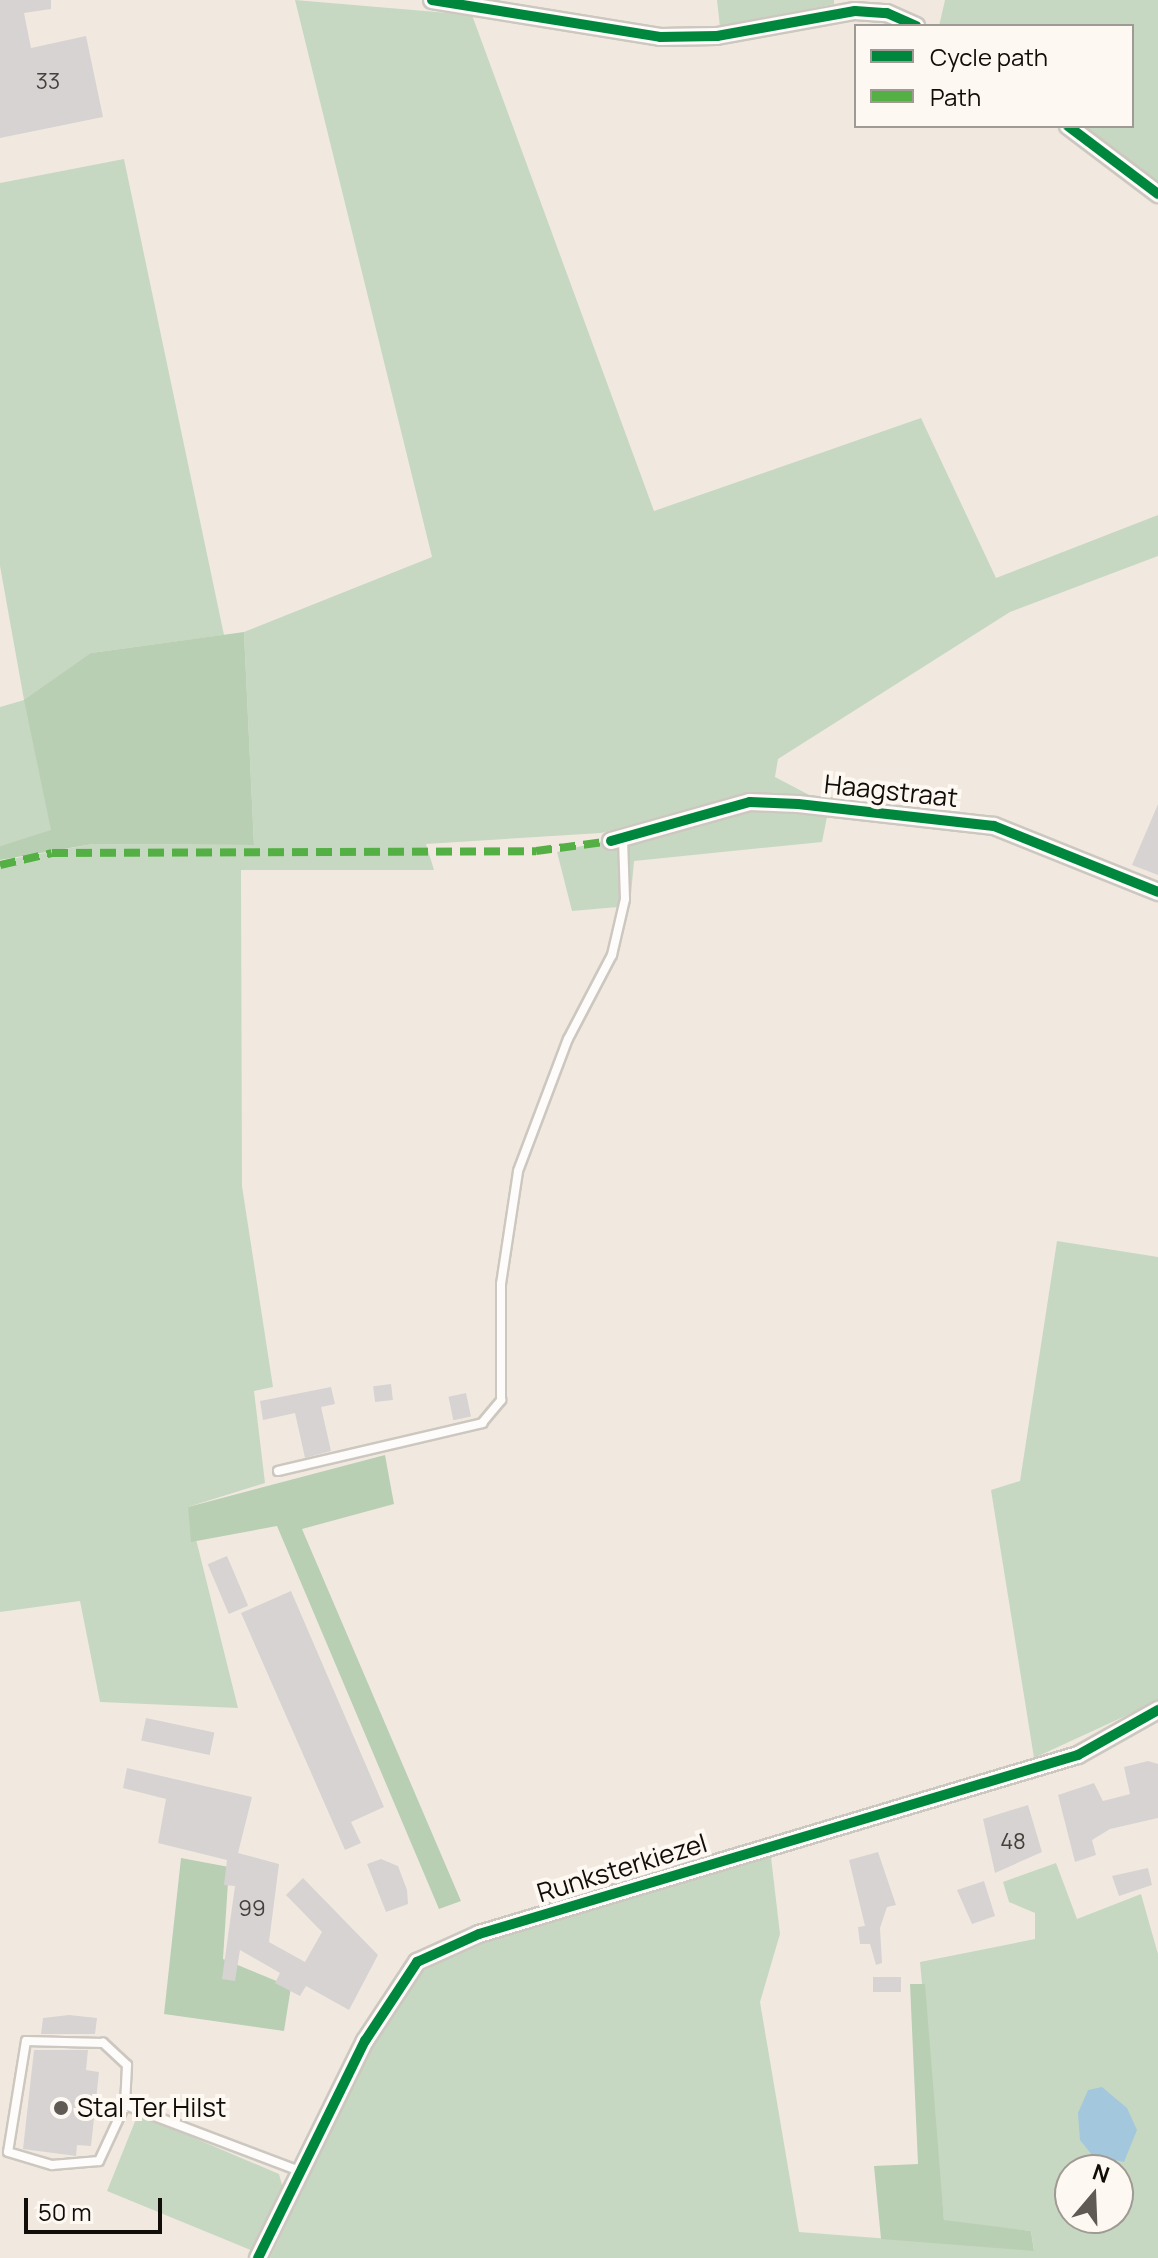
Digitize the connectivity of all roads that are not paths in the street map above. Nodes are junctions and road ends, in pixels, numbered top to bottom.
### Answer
1 (432, 0) edge
2 (912, 24) edge
3 (1071, 128) edge
4 (1158, 194) edge
5 (617, 840) joint
6 (1158, 892) edge
7 (278, 1471) dead end
8 (1158, 1710) edge
9 (125, 2105) junction
10 (302, 2172) junction
11 (258, 2258) edge

1 - 2 street
3 - 4 street
5 - 6 street, Haagstraat
5 - 7 lane
8 - 10 street, Runksterkiezel
9 - 9 lane
9 - 10 lane
10 - 11 street, Runksterkiezel

